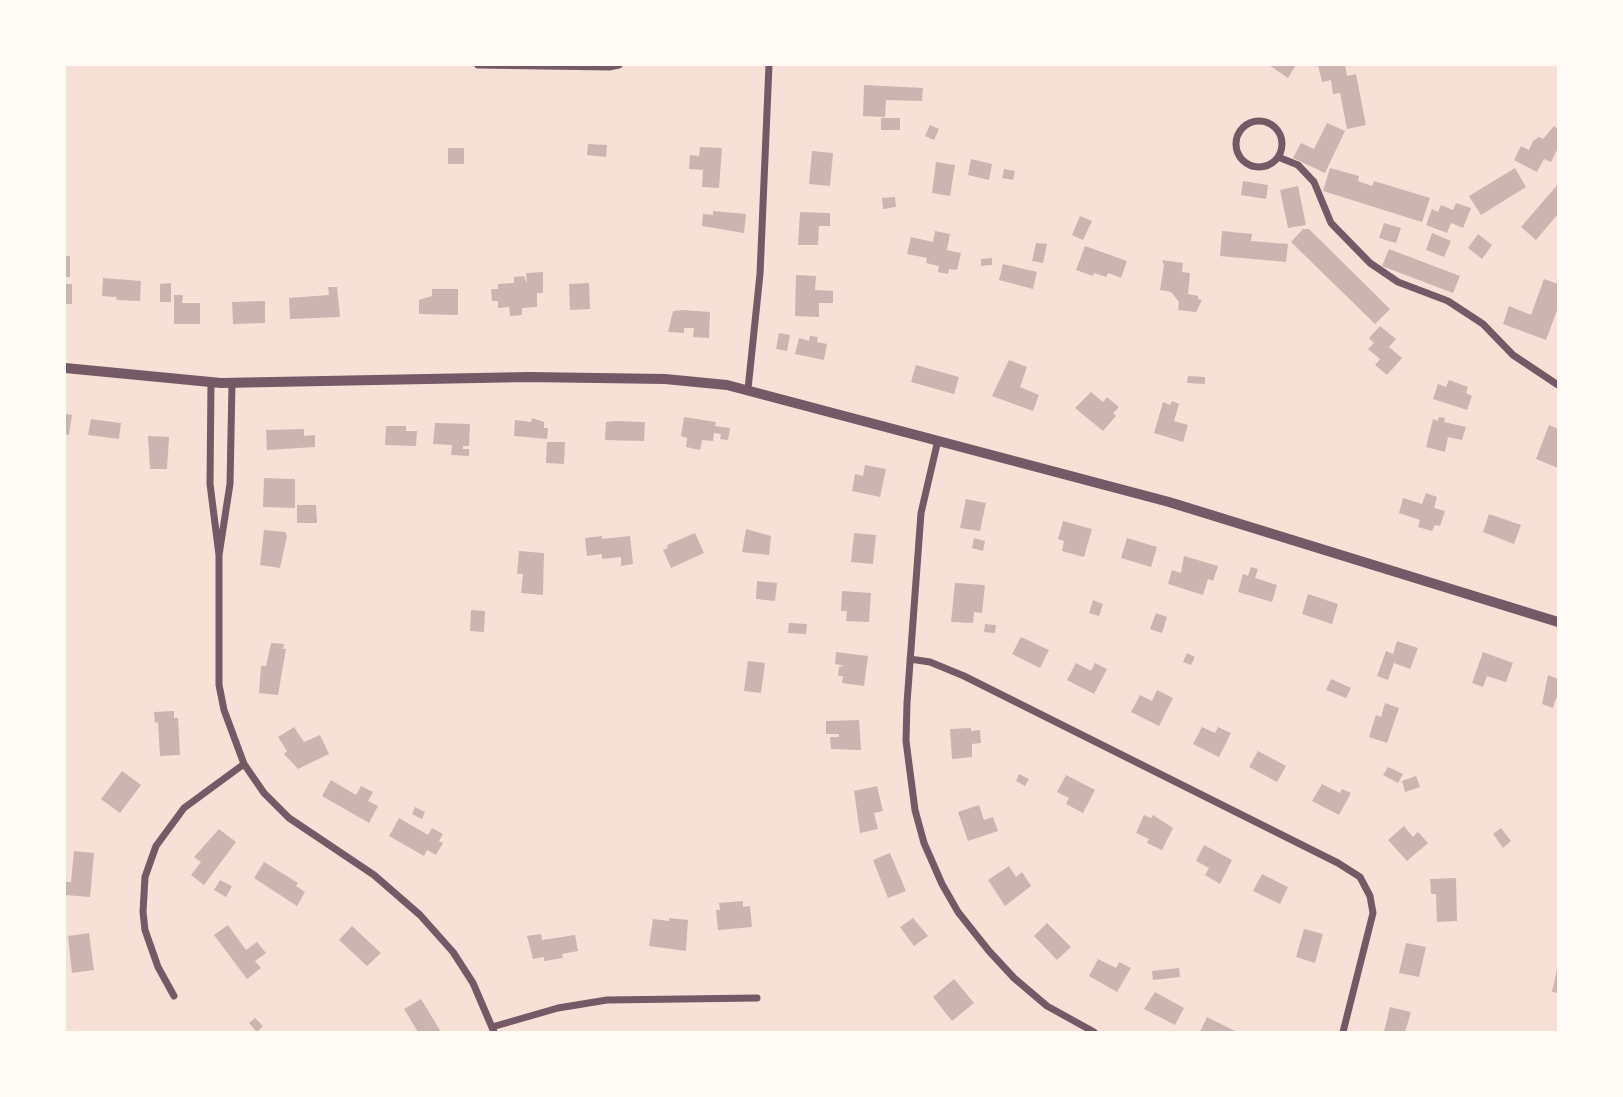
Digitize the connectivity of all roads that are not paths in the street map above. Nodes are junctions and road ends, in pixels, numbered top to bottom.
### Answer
1 (478, 65) edge
2 (619, 65) edge
3 (768, 65) edge
4 (1278, 157) junction
5 (65, 368) edge
6 (211, 382) junction
7 (232, 383) junction
8 (1558, 385) edge
9 (748, 389) junction
10 (938, 440) junction
11 (219, 555) junction
12 (1558, 622) edge
13 (910, 659) junction
14 (244, 765) junction
15 (174, 996) dead end
16 (757, 998) dead end
17 (493, 1030) edge
18 (1094, 1032) edge
19 (1343, 1032) edge

1 - 2 street
3 - 9 street
4 - 4 street
4 - 8 street
5 - 6 street
6 - 7 street
6 - 11 street
7 - 9 street
7 - 11 street
9 - 10 street
10 - 12 street
10 - 13 street
11 - 14 street
13 - 18 street
13 - 19 street
14 - 15 street
14 - 17 street
16 - 17 street

